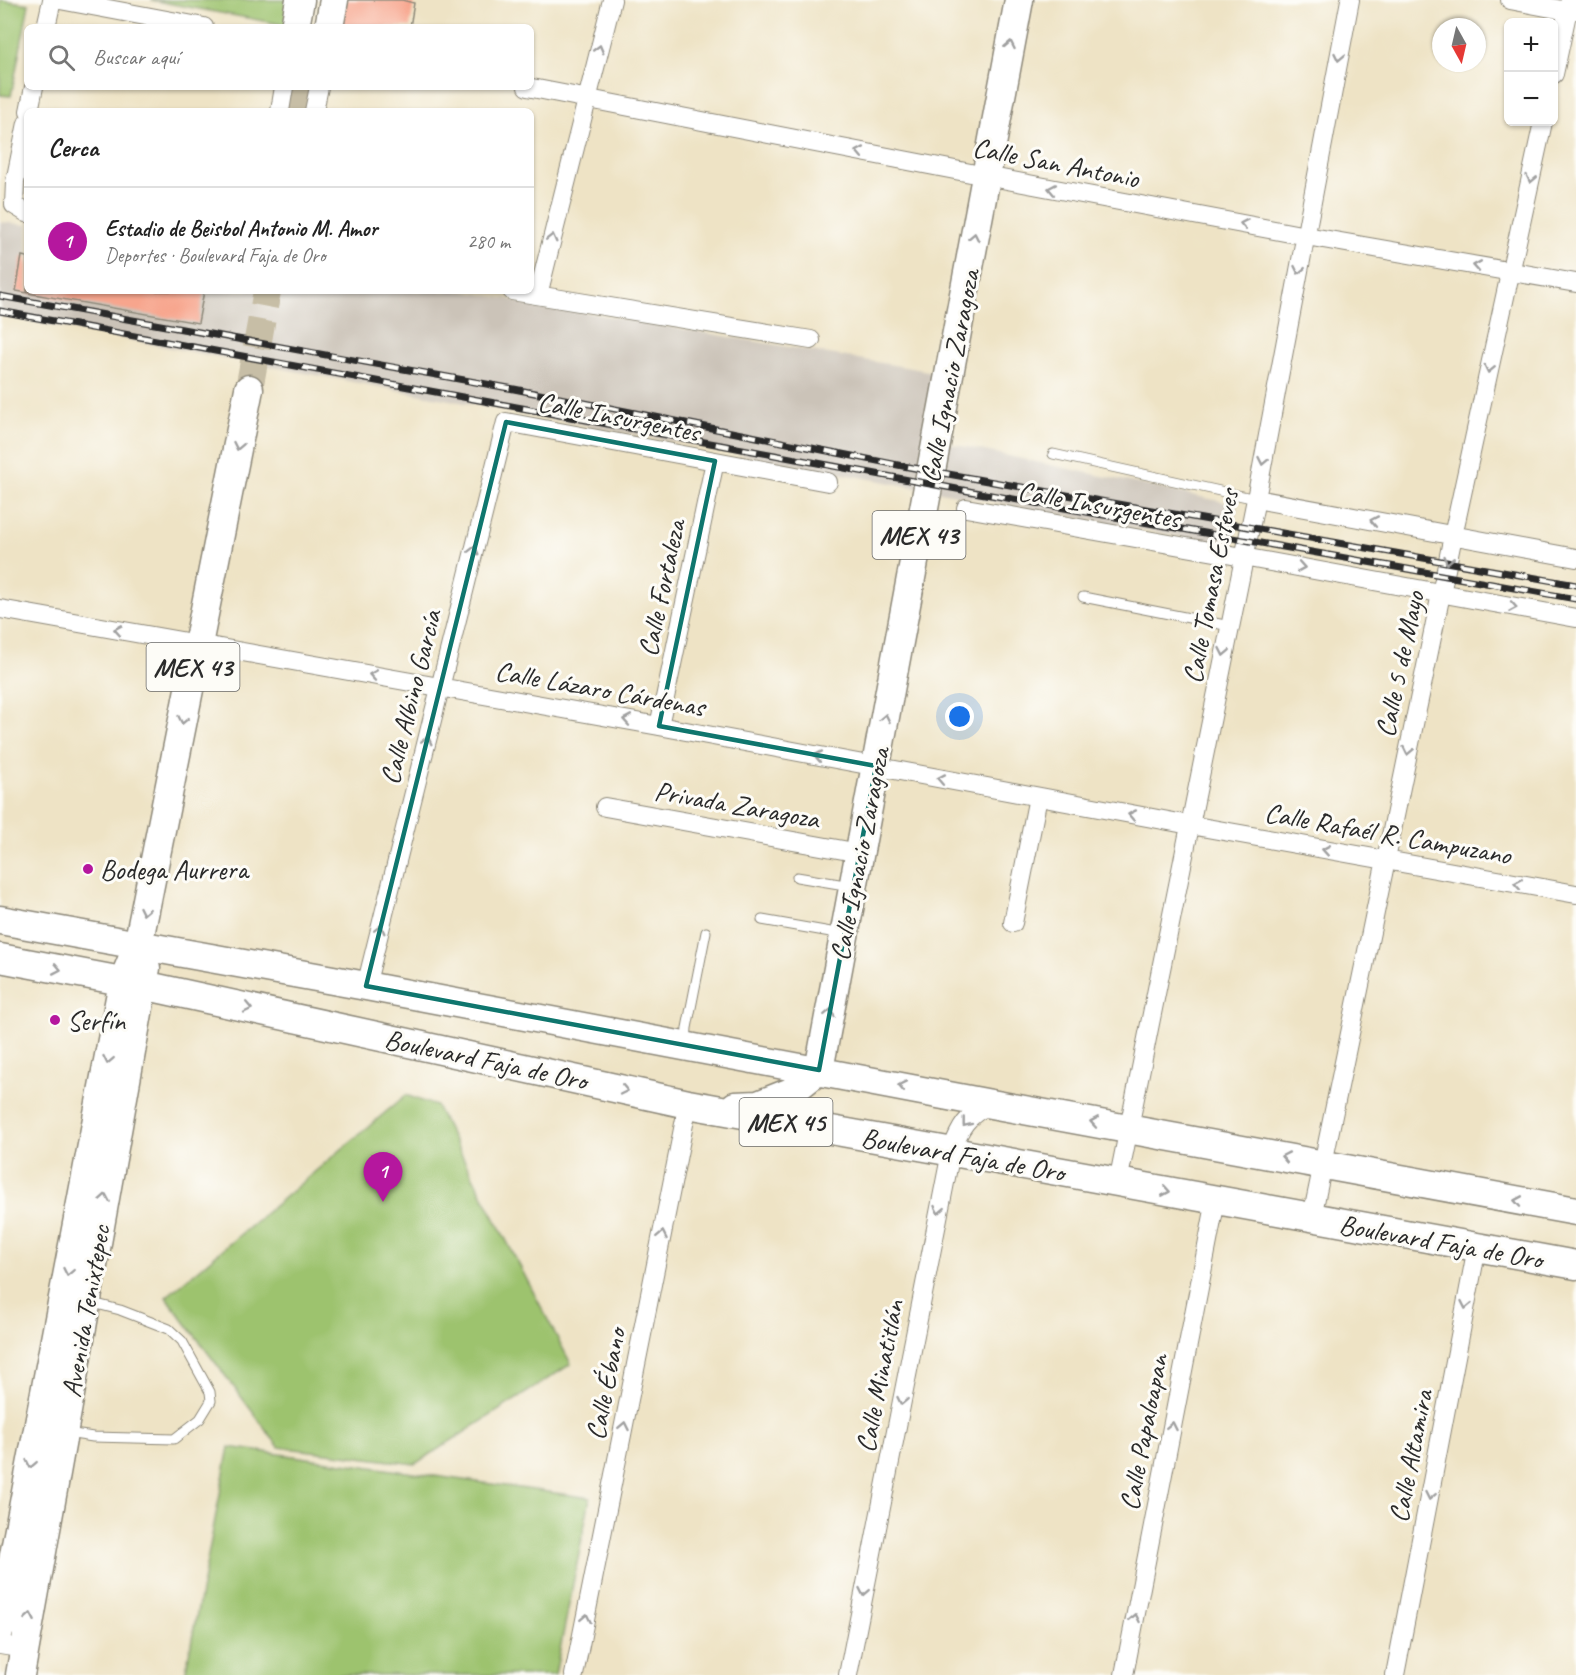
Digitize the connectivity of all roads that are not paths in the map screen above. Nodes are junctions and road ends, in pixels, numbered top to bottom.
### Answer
1 (52, 0) edge
2 (60, 0) edge
3 (300, 0) edge
4 (319, 0) edge
5 (334, 0) edge
6 (612, 0) edge
7 (1019, 0) edge
8 (1350, 0) edge
9 (1510, 0) edge
10 (1572, 10) edge
11 (47, 24) edge
12 (188, 24) edge
13 (296, 24) edge
14 (315, 24) edge
15 (330, 24) edge
16 (1555, 72) edge
17 (534, 88) edge
18 (33, 90) edge
19 (284, 90) edge
20 (318, 90) edge
21 (587, 98) junction
22 (30, 108) edge
23 (280, 108) edge
24 (315, 108) edge
25 (1542, 126) edge
26 (24, 138) edge
27 (986, 176) junction
28 (21, 209) edge
29 (1305, 236) junction
30 (1510, 272) junction
31 (1576, 283) edge
32 (532, 294) edge
33 (538, 295) junction
34 (811, 340) dead end
35 (249, 389) tunnel mouth
36 (506, 422) joint
37 (1053, 454) dead end
38 (715, 461) junction
39 (828, 482) dead end
40 (1256, 499) junction
41 (966, 508) dead end
42 (1453, 535) junction
43 (1243, 557) junction
44 (1576, 558) edge
45 (1441, 593) junction
46 (1083, 597) dead end
47 (0, 609) edge
48 (1576, 618) edge
49 (1230, 626) junction
50 (198, 644) junction
51 (440, 687) junction
52 (659, 726) junction
53 (876, 766) junction
54 (1038, 797) junction
55 (604, 807) dead end
56 (1190, 825) junction
57 (860, 853) junction
58 (1386, 861) junction
59 (797, 877) dead end
60 (853, 887) junction
61 (1576, 894) edge
62 (0, 920) edge
63 (762, 920) dead end
64 (1013, 923) dead end
65 (706, 932) dead end
66 (844, 934) junction
67 (145, 946) junction
68 (0, 958) edge
69 (133, 984) junction
70 (366, 986) junction
71 (686, 1045) junction
72 (819, 1070) junction
73 (688, 1104) junction
74 (991, 1104) junction
75 (1129, 1128) junction
76 (951, 1152) junction
77 (1322, 1164) junction
78 (1118, 1182) junction
79 (1216, 1200) junction
80 (1576, 1211) edge
81 (1312, 1217) junction
82 (1477, 1247) junction
83 (1576, 1266) edge
84 (87, 1301) junction
85 (68, 1334) junction
86 (63, 1432) junction
87 (0, 1629) edge
88 (15, 1656) edge
89 (574, 1675) edge
90 (848, 1675) edge
91 (1124, 1675) edge
92 (1395, 1675) edge

1 - 11 street
2 - 12 street
3 - 13 main road
4 - 14 main road
5 - 15 main road
21 -> 6 street
27 -> 7 main road, Calle Ignacio Zaragoza / MEX 43
8 -> 29 street, Calle Tomasa Esteves
9 - 10 street
10 - 16 street
17 - 21 street, Calle San Antonio
18 - 22 street
19 - 23 street
20 - 24 street
27 -> 21 street, Calle San Antonio
33 -> 21 street
25 -> 30 street, Calle 5 de Mayo
26 - 28 street
29 -> 27 street, Calle San Antonio
53 -> 27 main road, Calle Ignacio Zaragoza / MEX 43
30 -> 29 street, Calle San Antonio
29 -> 40 street, Calle Tomasa Esteves
30 - 31 street, Calle San Antonio
30 -> 42 street, Calle 5 de Mayo
32 - 33 street
33 - 34 street
35 -> 50 main road, MEX 43
36 - 38 street, Calle Insurgentes
51 -> 36 street, Calle Albino García
37 - 40 lane
38 - 39 street, Calle Insurgentes
38 - 52 street, Calle Fortaleza
42 -> 40 street
40 - 43 street, Calle Tomasa Esteves
41 - 43 street, Calle Insurgentes
42 - 44 street
42 -> 45 street, Calle 5 de Mayo
43 -> 45 street, Calle Insurgentes
43 - 49 street, Calle Tomasa Esteves
45 -> 48 street, Calle Insurgentes
45 -> 58 street, Calle 5 de Mayo
46 - 49 lane
50 -> 47 street, Calle Lázaro Cárdenas
49 -> 56 street, Calle Tomasa Esteves
51 -> 50 street, Calle Lázaro Cárdenas
50 -> 67 main road, MEX 43
52 -> 51 street, Calle Lázaro Cárdenas
70 -> 51 street, Calle Albino García
53 -> 52 street, Calle Lázaro Cárdenas
54 -> 53 street, Calle Lázaro Cárdenas
53 - 57 main road, Calle Ignacio Zaragoza / MEX 43
56 -> 54 street, Calle Lázaro Cárdenas
54 - 64 street
55 - 57 street, Privada Zaragoza
58 -> 56 street, Calle Rafaél R. Campuzano
56 - 75 street, Calle Tomasa Esteves
57 - 60 main road, Calle Ignacio Zaragoza / MEX 43
61 -> 58 street, Calle Rafaél R. Campuzano
58 - 77 street, Calle 5 de Mayo
59 - 60 lane
60 - 66 main road, Calle Ignacio Zaragoza / MEX 43
62 - 67 main road, Boulevard Faja de Oro / MEX 45
63 - 66 lane
65 - 71 lane
72 -> 66 main road, Calle Ignacio Zaragoza / MEX 43
67 - 69 main road, Avenida Tenixtepec / MEX 43
67 - 70 main road, Boulevard Faja de Oro / MEX 45
68 -> 69 main road, Boulevard Faja de Oro / MEX 45
69 -> 73 main road, Boulevard Faja de Oro / MEX 45
84 -> 69 main road, Avenida Tenixtepec
69 -> 85 main road, Avenida Tenixtepec
70 - 71 main road, Boulevard Faja de Oro / MEX 45
71 - 72 main road, Boulevard Faja de Oro / MEX 45
72 - 73 main road
74 -> 72 main road, Boulevard Faja de Oro / MEX 45
73 - 76 main road, Boulevard Faja de Oro / MEX 45
89 -> 73 street, Calle Ébano
75 -> 74 main road, Boulevard Faja de Oro / MEX 45
74 -> 76 street, Calle Minatitlán
77 -> 75 main road, Boulevard Faja de Oro / MEX 45
75 - 78 street, Calle Tomasa Esteves
76 - 78 main road, Boulevard Faja de Oro / MEX 45
76 -> 90 street, Calle Minatitlán
80 -> 77 main road, Boulevard Faja de Oro / MEX 45
77 - 81 street, Calle 5 de Mayo
78 -> 79 main road, Boulevard Faja de Oro / MEX 45
79 - 81 main road, Boulevard Faja de Oro / MEX 45
91 -> 79 street, Calle Papaloapan
81 - 82 main road, Boulevard Faja de Oro / MEX 45
82 - 83 main road, Boulevard Faja de Oro / MEX 45
82 -> 92 street, Calle Altamira
84 - 85 main road, Avenida Tenixtepec
84 - 86 lane
85 - 86 main road, Avenida Tenixtepec
85 -> 87 main road, Avenida Tenixtepec
88 -> 86 main road, Avenida Tenixtepec

